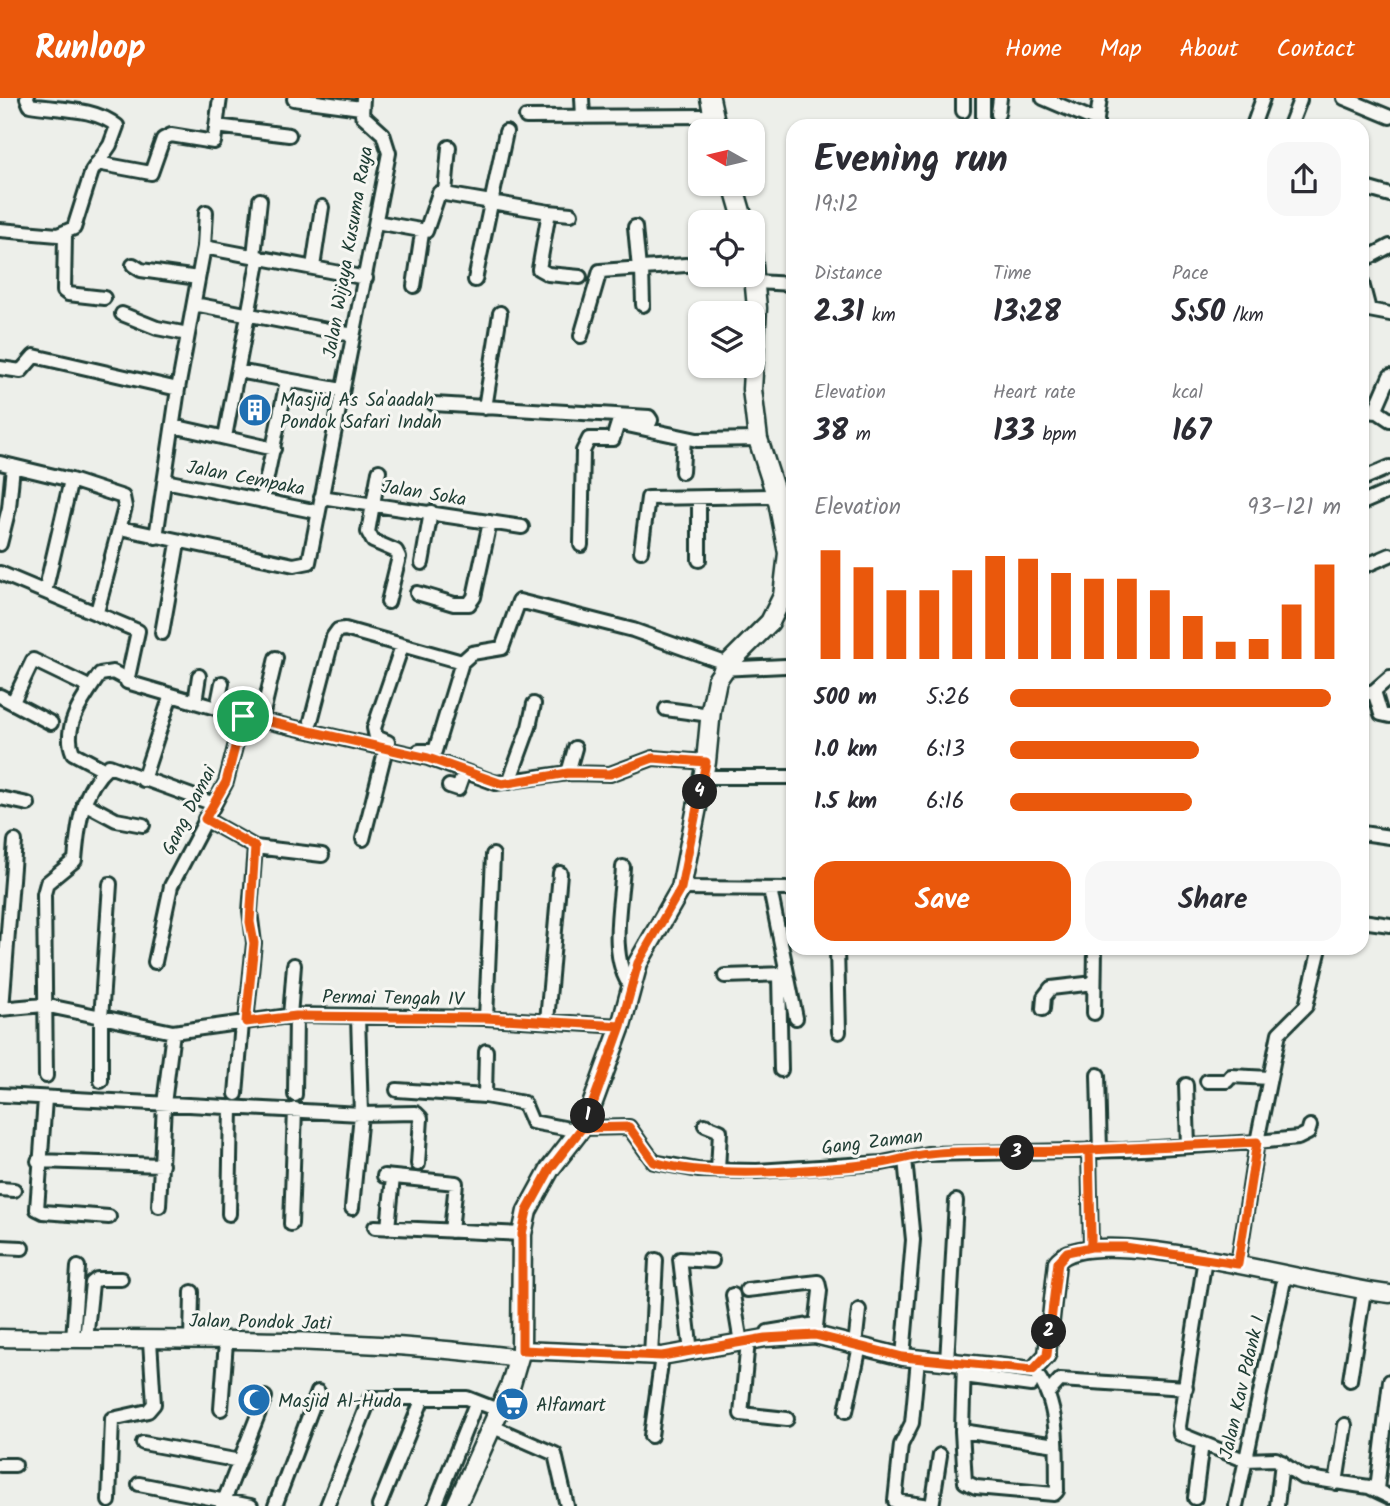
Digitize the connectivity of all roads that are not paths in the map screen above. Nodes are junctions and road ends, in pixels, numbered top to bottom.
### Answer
1 (27, 98) edge
2 (220, 98) edge
3 (582, 98) edge
4 (983, 98) edge
5 (1000, 98) edge
6 (1043, 98) edge
7 (1100, 98) edge
8 (1263, 98) edge
9 (1344, 98) edge
10 (301, 99) edge
11 (1300, 100) edge
12 (362, 103) edge
13 (998, 114) dead end
14 (713, 115) edge
15 (526, 117) dead end
16 (583, 117) junction
17 (983, 117) dead end
18 (1390, 117) edge
19 (1088, 119) edge
20 (1097, 119) edge
21 (1255, 119) edge
22 (1293, 119) edge
23 (216, 126) junction
24 (506, 132) dead end
25 (289, 135) dead end
26 (449, 147) dead end
27 (97, 163) junction
28 (1369, 189) edge
29 (445, 192) junction
30 (1390, 195) edge
31 (260, 200) dead end
32 (491, 202) junction
33 (322, 207) dead end
34 (206, 212) dead end
35 (549, 212) junction
36 (571, 214) dead end
37 (376, 222) junction
38 (635, 227) dead end
39 (0, 230) edge
40 (422, 233) junction
41 (65, 234) junction
42 (1390, 246) edge
43 (204, 247) junction
44 (257, 257) junction
45 (1369, 257) edge
46 (133, 265) dead end
47 (688, 265) edge
48 (313, 268) junction
49 (641, 269) junction
50 (580, 277) dead end
51 (198, 278) junction
52 (366, 278) junction
53 (475, 280) dead end
54 (765, 282) edge
55 (786, 284) edge
56 (414, 286) dead end
57 (757, 287) edge
58 (104, 298) dead end
59 (194, 304) junction
60 (643, 305) dead end
61 (1369, 305) edge
62 (500, 313) dead end
63 (122, 314) dead end
64 (1390, 314) edge
65 (249, 316) junction
66 (188, 334) junction
67 (353, 335) junction
68 (581, 336) dead end
69 (0, 368) edge
70 (238, 371) junction
71 (1390, 376) edge
72 (287, 381) junction
73 (178, 389) junction
74 (342, 390) junction
75 (434, 404) dead end
76 (485, 408) junction
77 (1369, 411) edge
78 (1378, 412) junction
79 (1390, 420) edge
80 (173, 426) junction
81 (647, 429) junction
82 (225, 438) junction
83 (684, 438) junction
84 (758, 439) junction
85 (274, 449) junction
86 (6, 464) edge
87 (1390, 467) edge
88 (379, 471) dead end
89 (682, 471) dead end
90 (1369, 476) edge
91 (71, 480) junction
92 (165, 481) junction
93 (1390, 491) edge
94 (321, 497) junction
95 (699, 498) junction
96 (782, 499) edge
97 (1369, 500) edge
98 (262, 501) junction
99 (373, 503) junction
100 (318, 512) junction
101 (431, 512) junction
102 (490, 522) junction
103 (786, 523) edge
104 (522, 527) dead end
105 (120, 528) junction
106 (156, 537) junction
107 (178, 543) junction
108 (0, 544) edge
109 (581, 545) dead end
110 (641, 551) dead end
111 (1390, 555) edge
112 (699, 560) dead end
113 (422, 563) dead end
114 (1369, 564) edge
115 (0, 573) edge
116 (786, 580) edge
117 (44, 592) junction
118 (417, 593) dead end
119 (388, 602) dead end
120 (97, 612) junction
121 (162, 633) dead end
122 (402, 646) junction
123 (276, 658) dead end
124 (462, 662) junction
125 (785, 666) dead end
126 (727, 668) junction
127 (200, 676) dead end
128 (1390, 677) edge
129 (126, 678) junction
130 (222, 683) dead end
131 (89, 687) junction
132 (1369, 692) edge
133 (171, 695) junction
134 (1369, 695) edge
135 (0, 696) edge
136 (13, 702) junction
137 (195, 702) junction
138 (534, 704) dead end
139 (218, 709) junction
140 (666, 709) dead end
141 (710, 715) junction
142 (243, 716) junction
143 (1390, 716) edge
144 (261, 721) junction
145 (311, 721) dead end
146 (51, 723) dead end
147 (386, 748) junction
148 (575, 748) dead end
149 (704, 769) junction
150 (105, 770) junction
151 (464, 772) junction
152 (568, 773) junction
153 (786, 776) edge
154 (143, 780) junction
155 (509, 782) junction
156 (449, 786) dead end
157 (0, 798) edge
158 (84, 803) junction
159 (29, 804) dead end
160 (214, 804) junction
161 (205, 819) junction
162 (143, 825) dead end
163 (1369, 835) edge
164 (1390, 837) edge
165 (363, 839) dead end
166 (15, 841) dead end
167 (255, 847) junction
168 (322, 855) dead end
169 (493, 855) dead end
170 (623, 867) dead end
171 (560, 873) dead end
172 (110, 884) dead end
173 (681, 888) junction
174 (770, 889) junction
175 (786, 889) edge
176 (4, 911) edge
177 (1369, 922) edge
178 (1390, 925) edge
179 (837, 955) edge
180 (1095, 955) edge
181 (1318, 955) edge
182 (3, 961) edge
183 (155, 962) dead end
184 (294, 965) dead end
185 (783, 975) junction
186 (725, 976) dead end
187 (1094, 983) junction
188 (632, 987) junction
189 (44, 1005) junction
190 (1, 1009) edge
191 (1043, 1009) dead end
192 (1094, 1013) dead end
193 (293, 1016) junction
194 (358, 1017) junction
195 (486, 1018) junction
196 (796, 1018) dead end
197 (101, 1019) junction
198 (547, 1021) junction
199 (244, 1022) junction
200 (621, 1026) junction
201 (173, 1032) junction
202 (839, 1032) dead end
203 (486, 1051) dead end
204 (781, 1070) dead end
205 (1098, 1075) dead end
206 (46, 1076) dead end
207 (1270, 1078) junction
208 (101, 1081) dead end
209 (1208, 1081) dead end
210 (1186, 1085) dead end
211 (397, 1090) dead end
212 (236, 1094) dead end
213 (0, 1095) edge
214 (295, 1095) dead end
215 (485, 1096) junction
216 (45, 1099) junction
217 (164, 1104) junction
218 (360, 1106) junction
219 (231, 1107) junction
220 (295, 1109) junction
221 (584, 1125) junction
222 (705, 1125) dead end
223 (1310, 1126) dead end
224 (1257, 1142) junction
225 (1188, 1146) junction
226 (1094, 1150) junction
227 (905, 1159) junction
228 (38, 1161) junction
229 (418, 1164) dead end
230 (162, 1165) junction
231 (718, 1171) junction
232 (956, 1201) dead end
233 (159, 1206) dead end
234 (352, 1208) dead end
235 (229, 1214) dead end
236 (109, 1217) dead end
237 (291, 1224) dead end
238 (451, 1231) junction
239 (522, 1234) junction
240 (0, 1247) edge
241 (1091, 1247) junction
242 (22, 1248) dead end
243 (1205, 1258) junction
244 (656, 1260) dead end
245 (712, 1261) dead end
246 (1238, 1264) junction
247 (78, 1268) dead end
248 (1286, 1276) junction
249 (121, 1279) dead end
250 (747, 1290) dead end
251 (1364, 1291) junction
252 (192, 1292) dead end
253 (1390, 1294) edge
254 (733, 1295) dead end
255 (859, 1310) dead end
256 (815, 1329) junction
257 (0, 1338) edge
258 (80, 1340) junction
259 (746, 1340) junction
260 (150, 1341) junction
261 (191, 1341) junction
262 (226, 1342) junction
263 (857, 1346) junction
264 (691, 1352) junction
265 (520, 1354) junction
266 (657, 1356) junction
267 (910, 1358) junction
268 (947, 1362) junction
269 (964, 1370) junction
270 (1032, 1377) junction
271 (1350, 1380) dead end
272 (1390, 1381) edge
273 (1186, 1388) junction
274 (318, 1392) dead end
275 (1049, 1392) junction
276 (264, 1397) dead end
277 (423, 1398) junction
278 (476, 1403) junction
279 (221, 1409) dead end
280 (846, 1411) dead end
281 (494, 1418) junction
282 (787, 1419) dead end
283 (1345, 1425) dead end
284 (962, 1431) junction
285 (651, 1436) dead end
286 (144, 1443) dead end
287 (1202, 1443) junction
288 (1056, 1445) junction
289 (940, 1455) dead end
290 (1244, 1460) junction
291 (240, 1461) junction
292 (1282, 1462) junction
293 (0, 1465) edge
294 (15, 1465) dead end
295 (1336, 1483) junction
296 (139, 1484) dead end
297 (1195, 1498) dead end
298 (1387, 1498) edge
299 (109, 1501) dead end
300 (223, 1503) edge
301 (251, 1506) edge
302 (275, 1506) edge
303 (327, 1506) edge
304 (379, 1506) edge
305 (435, 1506) edge
306 (456, 1506) edge
307 (567, 1506) edge
308 (931, 1506) edge
309 (1236, 1506) edge
310 (1278, 1506) edge

1 - 27 street
2 - 23 street
3 - 16 street
4 - 17 street
5 - 13 street
6 - 19 street
7 - 20 street
8 - 21 street
9 - 18 street
10 - 12 street
11 - 22 street
12 - 37 street, Jalan Wijaya Kusuma Raya
14 - 16 street
15 - 16 street
23 - 25 street
23 - 27 street
24 - 32 street
26 - 29 street
27 - 41 street
28 - 30 street
29 - 32 street
29 - 40 street
31 - 44 street
32 - 35 street
32 - 53 street
33 - 48 street
34 - 43 street
35 - 36 street
35 - 50 street
37 - 40 street
37 - 52 street, Jalan Wijaya Kusuma Raya
38 - 49 street
39 - 41 street
40 - 56 street
41 - 58 street
42 - 45 street
43 - 44 street
43 - 51 street
44 - 48 street
44 - 65 street
46 - 51 street
47 - 49 street
48 - 52 street
49 - 60 street
49 - 68 street
51 - 59 street
52 - 67 street, Jalan Wijaya Kusuma Raya
54 - 55 street
57 - 84 main road
59 - 65 street
59 - 66 street
61 - 64 street
62 - 76 street
63 - 66 street
65 - 67 street
65 - 70 street
66 - 73 street
67 - 74 street, Jalan Wijaya Kusuma Raya
69 - 73 street
70 - 72 street
70 - 82 street
71 - 78 street
72 - 74 street
72 - 85 street
73 - 80 street
74 - 94 street, Jalan Wijaya Kusuma Raya
75 - 76 street
76 - 81 street
77 - 78 street
78 - 79 street
80 - 82 street
80 - 92 street
81 - 83 street
81 - 109 street
82 - 85 street
83 - 84 street
83 - 89 street
84 - 96 main road
85 - 98 street
86 - 91 street
86 - 108 street
87 - 90 street
88 - 99 street
91 - 105 street
91 - 117 street
92 - 98 street, Jalan Cempaka
92 - 106 street
93 - 97 street
94 - 99 street, Jalan Soka
94 - 100 street, Jalan Wijaya Kusuma Raya
95 - 96 street
95 - 110 street
95 - 112 street
96 - 103 main road
98 - 100 street, Jalan Cempaka
99 - 101 street, Jalan Soka
99 - 119 street
100 - 107 street, Jalan Wijaya Kusuma Raya
101 - 102 street, Jalan Soka
101 - 113 street
102 - 104 street, Jalan Soka
102 - 118 street
105 - 106 street, Jalan Wijaya Kusuma Raya
105 - 120 street
106 - 107 street, Jalan Wijaya Kusuma Raya
107 - 121 street
111 - 114 street
115 - 117 street
116 - 126 main road
117 - 120 street
120 - 129 street
122 - 124 street
122 - 124 street
122 - 145 street
123 - 144 street
124 - 126 street
125 - 126 street
126 - 141 main road
127 - 137 street
128 - 132 street
129 - 131 street
129 - 133 street
130 - 139 street
131 - 136 street
131 - 150 street
133 - 137 street
133 - 154 street
134 - 143 street
135 - 136 street
136 - 146 street
137 - 139 street
138 - 155 street
139 - 142 street
140 - 141 street
141 - 149 main road
142 - 144 street
142 - 160 street, Gang Damai
144 - 147 street
147 - 151 street
147 - 165 street
148 - 152 street
149 - 152 street
149 - 153 street
149 - 173 main road
150 - 154 street
150 - 158 street
151 - 155 street
151 - 156 street
152 - 155 street
154 - 160 street
157 - 159 street
158 - 162 street
158 - 189 street
160 - 161 street, Gang Damai
161 - 167 street
161 - 183 street, Gang Damai
163 - 164 street
166 - 176 street
167 - 168 street
167 - 199 street
169 - 195 street
170 - 188 street
171 - 198 street
172 - 197 street
173 - 174 street
173 - 188 main road
174 - 175 street
174 - 185 street
176 - 182 street
177 - 178 street
179 - 202 street
180 - 187 street
181 - 207 street
182 - 190 street
184 - 193 street
185 - 186 street
185 - 196 street
185 - 204 street
187 - 191 street
187 - 192 street
188 - 200 main road
189 - 190 street, Permai Tengah IV
189 - 197 street, Permai Tengah IV
189 - 206 street
193 - 194 street, Permai Tengah IV
193 - 199 street, Permai Tengah IV
193 - 214 street
194 - 195 street, Permai Tengah IV
194 - 218 street
195 - 198 street, Permai Tengah IV
197 - 201 street, Permai Tengah IV
197 - 208 street
198 - 200 street, Permai Tengah IV
199 - 201 street, Permai Tengah IV
199 - 212 street
200 - 221 main road
201 - 217 street
203 - 215 street
205 - 226 street
207 - 209 street
207 - 224 street
210 - 225 street
211 - 215 street
213 - 216 street
215 - 221 street
216 - 217 street
216 - 228 street
217 - 219 street
217 - 230 street
218 - 220 street
218 - 229 street
218 - 234 street
219 - 220 street
219 - 235 street
220 - 237 street
221 - 231 street, Gang Zaman
221 - 239 main road
222 - 231 street
223 - 224 street, Gang Zaman
224 - 225 street, Gang Zaman
224 - 246 street
225 - 226 street, Gang Zaman
226 - 227 street, Gang Zaman
226 - 241 street
227 - 231 street, Gang Zaman
227 - 267 street
228 - 230 street
228 - 236 street
230 - 233 street
232 - 268 street
238 - 238 street
238 - 239 street
239 - 265 main road
240 - 242 street
241 - 243 street
241 - 270 street
243 - 246 street
243 - 273 street
244 - 266 street
245 - 264 street
246 - 248 street
247 - 258 street
248 - 251 street
248 - 290 street, Jalan Kav Pdank I
249 - 258 street
250 - 256 street
251 - 253 street
251 - 271 street
252 - 261 street
254 - 259 street
255 - 263 street
256 - 259 street, Jalan Pondok Jati
256 - 263 street, Jalan Pondok Jati
257 - 258 street, Jalan Pondok Jati
258 - 260 street, Jalan Pondok Jati
259 - 264 street, Jalan Pondok Jati
259 - 282 street
260 - 261 street, Jalan Pondok Jati
260 - 299 street
261 - 262 street, Jalan Pondok Jati
262 - 265 street, Jalan Pondok Jati
262 - 279 street
263 - 267 street, Jalan Pondok Jati
263 - 280 street
264 - 266 street, Jalan Pondok Jati
265 - 266 street, Jalan Pondok Jati
265 - 281 main road
266 - 285 street
267 - 268 street, Jalan Pondok Jati
267 - 308 street
268 - 269 street, Jalan Pondok Jati
269 - 270 street, Jalan Pondok Jati
269 - 284 street
270 - 275 street
272 - 298 street
273 - 275 street
273 - 287 street
274 - 302 street
275 - 288 street
276 - 291 street
277 - 278 street
277 - 303 street
277 - 304 street
278 - 281 street
278 - 305 street
281 - 306 main road
281 - 307 street
283 - 295 street
284 - 288 street
284 - 288 street
286 - 291 street
287 - 290 street
287 - 297 street
289 - 308 street
290 - 292 street
290 - 309 street, Jalan Kav Pdank I
291 - 300 street
292 - 295 street
292 - 310 street
293 - 294 street
295 - 298 street
296 - 300 street
300 - 301 street

